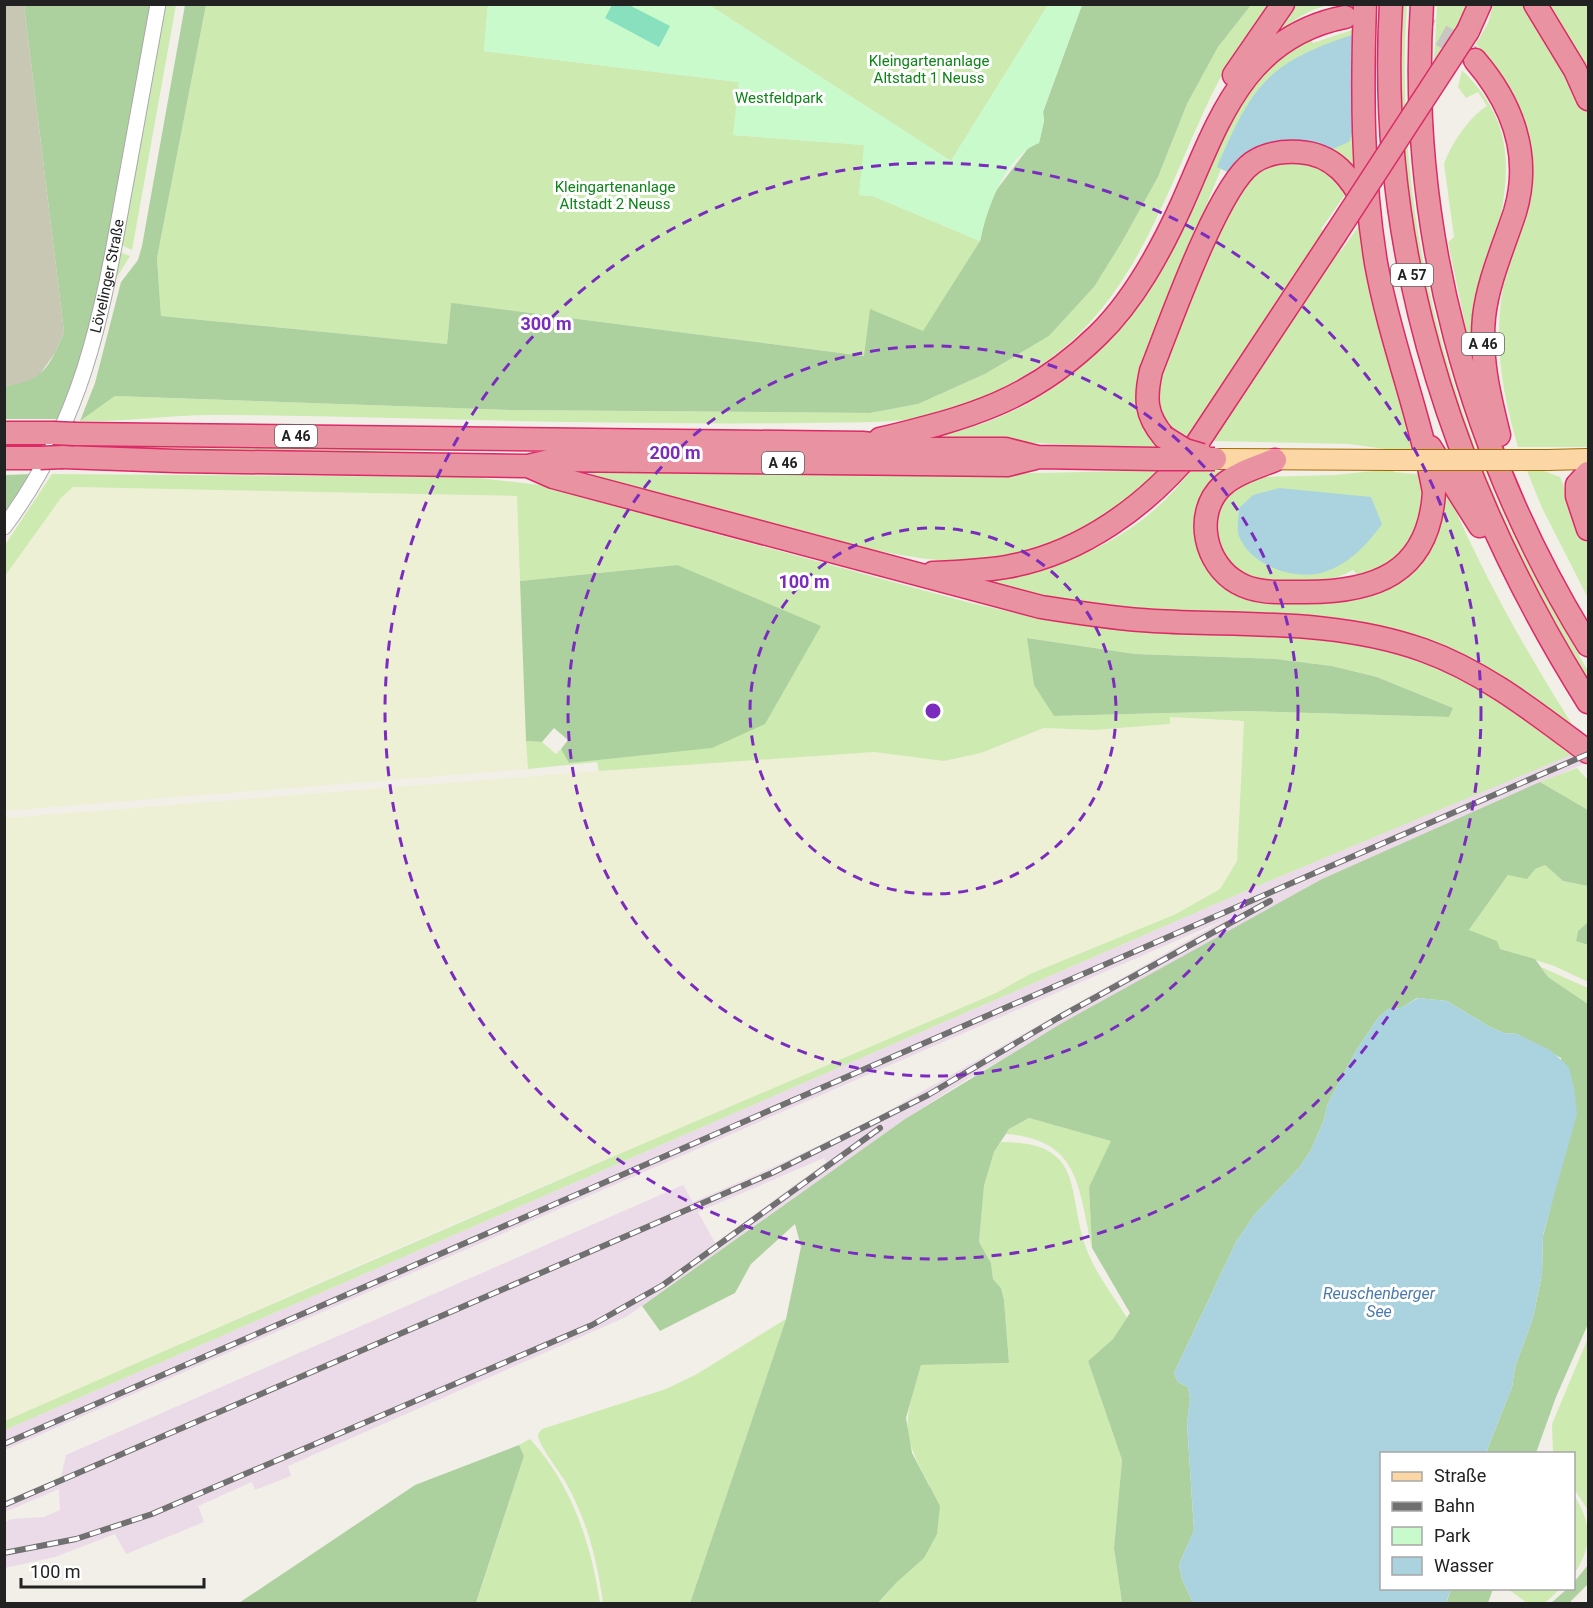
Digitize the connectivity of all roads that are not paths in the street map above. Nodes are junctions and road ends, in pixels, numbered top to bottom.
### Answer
1 (158, 4) edge
2 (1282, 4) edge
3 (1365, 4) edge
4 (1391, 4) edge
5 (1422, 4) edge
6 (1480, 4) edge
7 (1536, 4) edge
8 (1345, 17) tunnel mouth
9 (1475, 60) tunnel mouth
10 (1588, 99) edge
11 (1218, 118) junction
12 (1370, 213) junction
13 (1417, 422) junction
14 (4, 433) edge
15 (862, 443) junction
16 (1037, 457) junction
17 (4, 458) edge
18 (1215, 459) junction
19 (1588, 459) edge
20 (1275, 460) junction
21 (528, 466) junction
22 (1588, 473) edge
23 (4, 527) edge
24 (1588, 529) edge
25 (1507, 558) junction
26 (925, 574) junction
27 (1588, 623) edge
28 (1588, 645) edge
29 (1588, 702) edge
30 (1563, 735) junction
31 (1588, 752) edge
32 (1588, 766) edge

1 - 23 street, Lövelinger Straße
2 - 11 highway
3 - 12 highway
4 - 25 highway, A 57
5 - 28 highway, A 57
6 - 26 highway, bridge
7 - 10 highway
8 - 11 highway, A 46
9 - 27 highway, A 46
11 - 15 highway, A 46
12 - 13 highway
12 - 18 highway, bridge
13 - 20 highway
13 - 25 highway
14 - 15 highway, A 46, bridge
15 - 16 highway
16 - 18 highway, A 46, bridge
16 - 21 highway, A 46
17 - 21 highway, A 46, bridge
18 - 20 main road, A 46
19 - 20 main road, bridge
21 - 26 highway
22 - 24 highway
25 - 29 highway, A 57
26 - 30 highway
30 - 31 highway
30 - 32 highway

